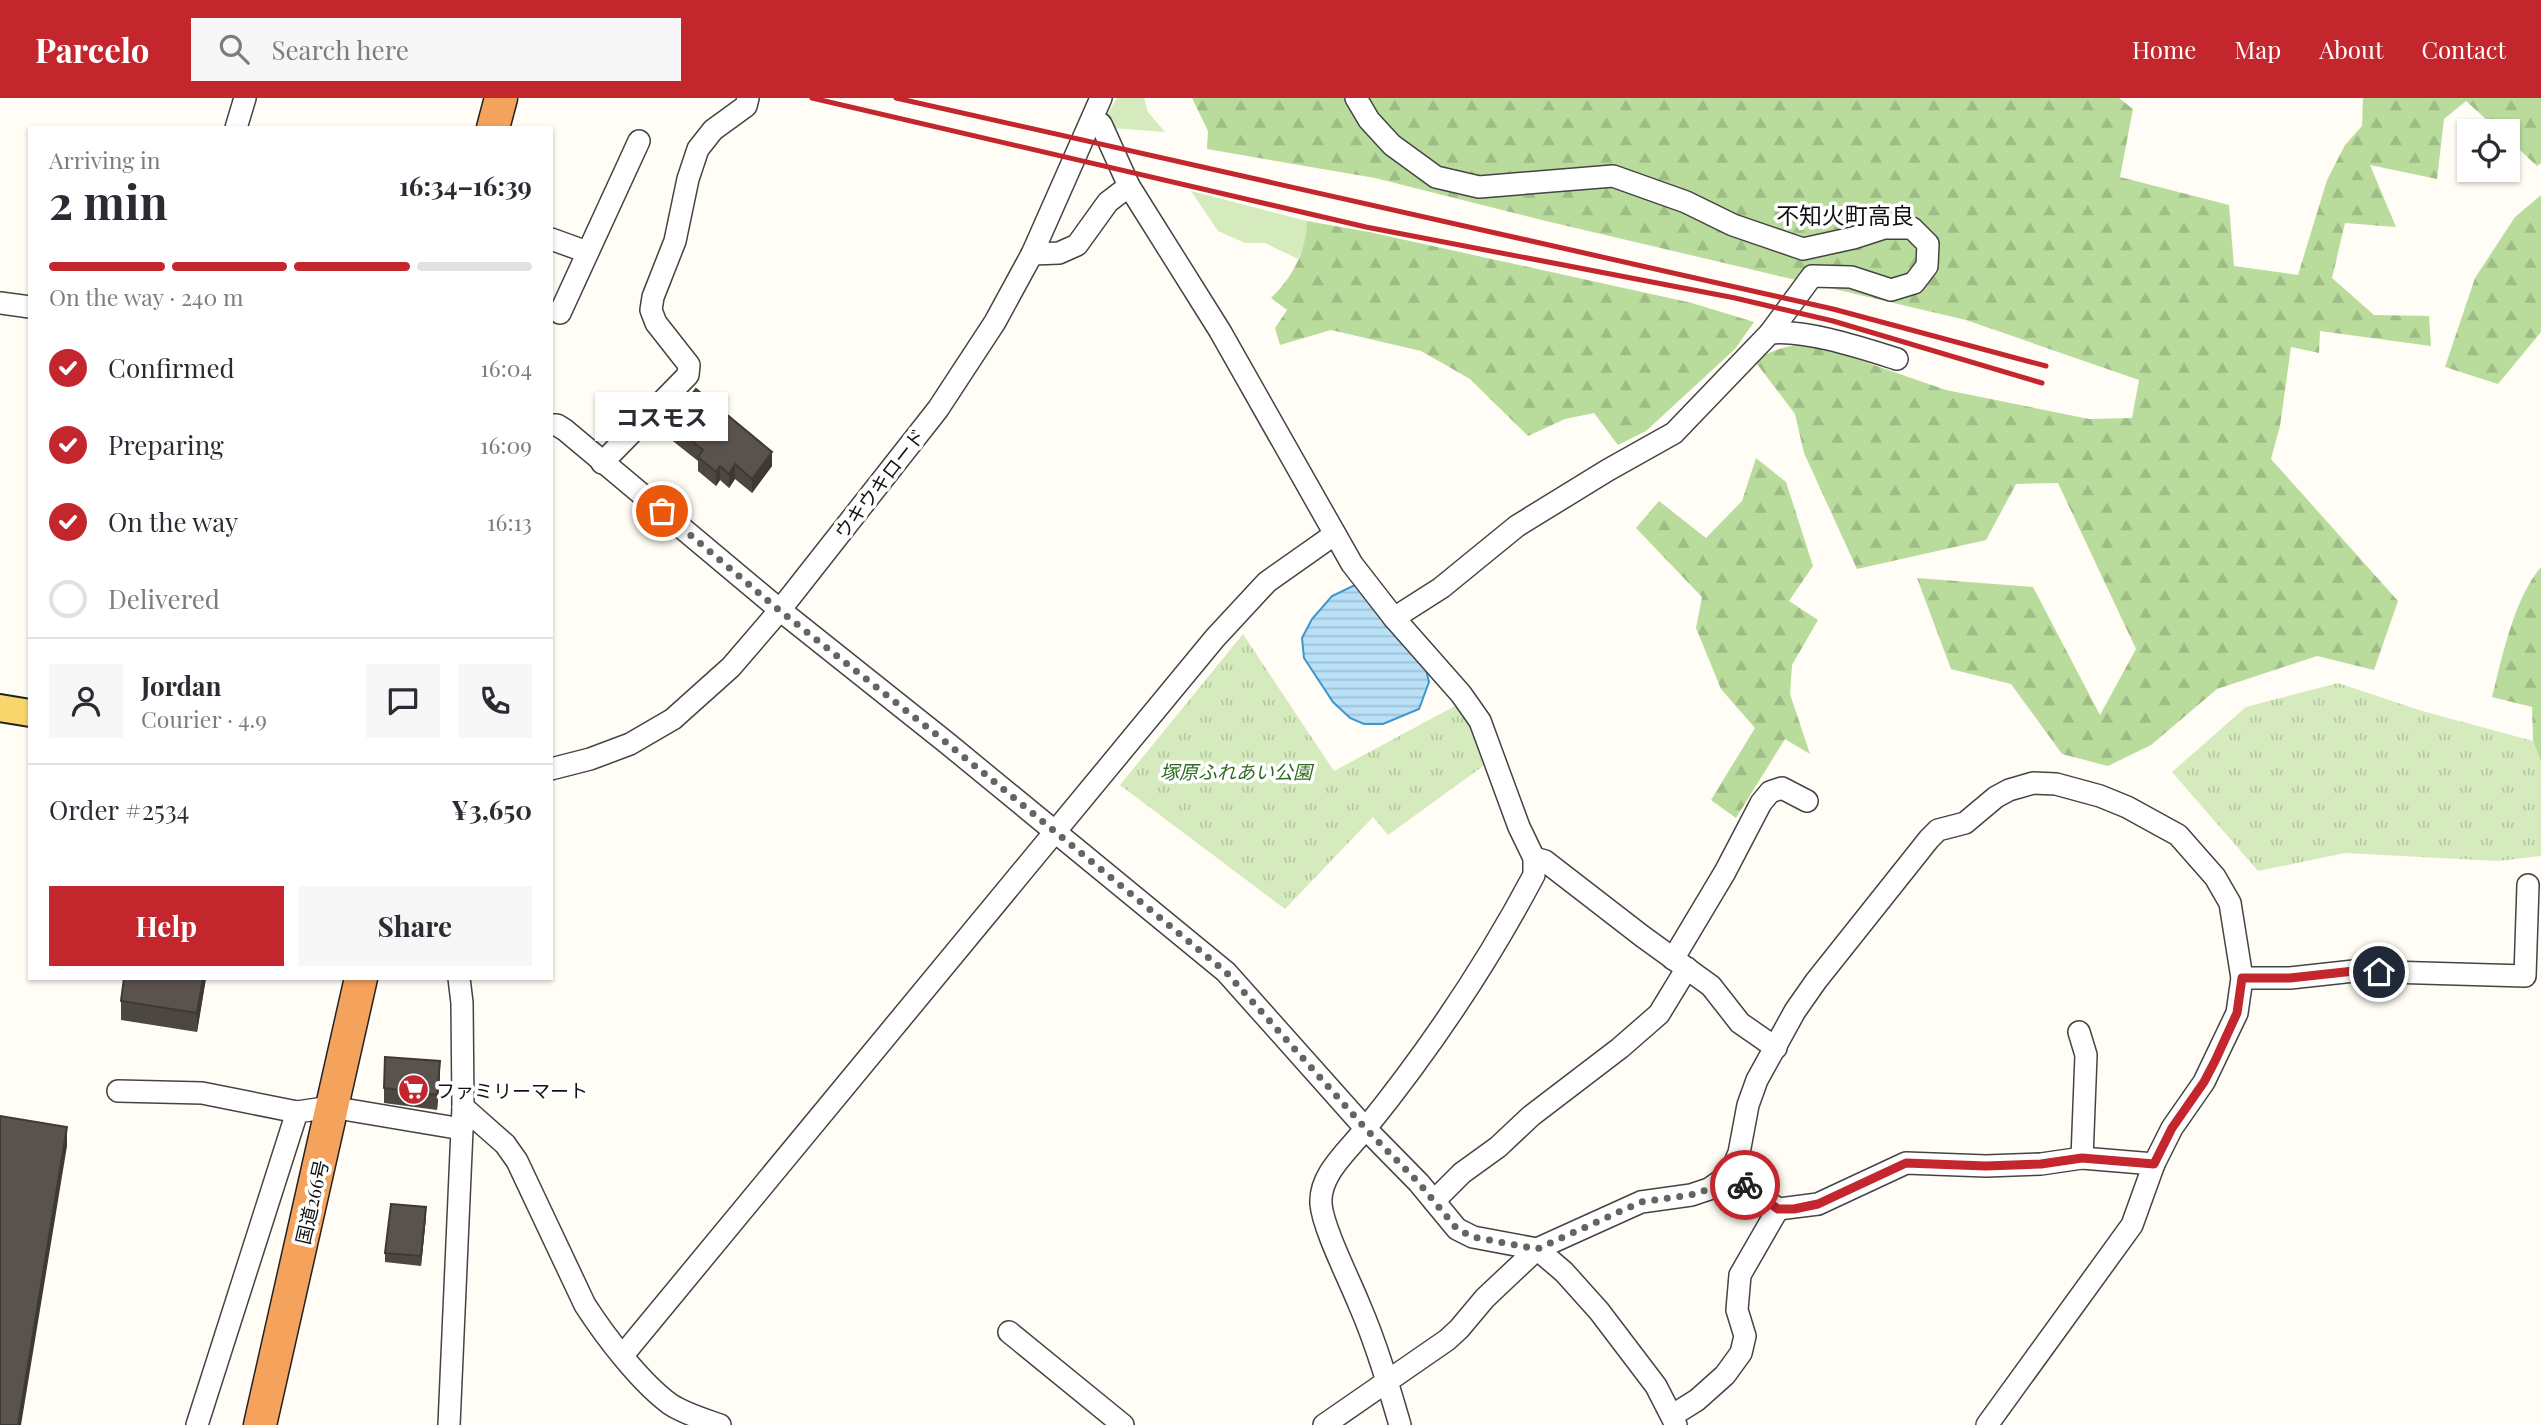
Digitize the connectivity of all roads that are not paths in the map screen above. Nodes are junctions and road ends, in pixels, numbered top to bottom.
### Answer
1 (245, 98) edge
2 (501, 98) edge
3 (748, 98) edge
4 (1101, 98) edge
5 (1356, 98) edge
6 (1101, 124) dead end
7 (237, 126) edge
8 (494, 126) edge
9 (639, 141) dead end
10 (1129, 186) junction
11 (553, 240) edge
12 (587, 252) junction
13 (1032, 254) junction
14 (0, 303) edge
15 (28, 307) edge
16 (559, 313) dead end
17 (1770, 332) junction
18 (1897, 359) dead end
19 (553, 425) edge
20 (601, 463) junction
21 (1335, 534) junction
22 (779, 610) junction
23 (1394, 618) junction
24 (0, 708) edge
25 (28, 713) edge
26 (553, 768) edge
27 (1807, 801) dead end
28 (1055, 832) junction
29 (1534, 858) junction
30 (2528, 885) dead end
31 (1680, 964) junction
32 (2242, 978) junction
33 (361, 980) edge
34 (459, 980) edge
35 (2079, 1032) dead end
36 (1776, 1048) junction
37 (118, 1091) dead end
38 (331, 1107) junction
39 (463, 1107) junction
40 (297, 1112) junction
41 (462, 1129) junction
42 (1366, 1129) junction
43 (2082, 1158) junction
44 (2154, 1164) junction
45 (1730, 1174) junction
46 (1434, 1201) junction
47 (1778, 1209) junction
48 (1537, 1249) junction
49 (1009, 1332) dead end
50 (622, 1355) junction
51 (1388, 1381) junction
52 (1675, 1420) edge
53 (197, 1425) edge
54 (260, 1425) edge
55 (449, 1425) edge
56 (720, 1425) edge
57 (1123, 1425) edge
58 (1324, 1425) edge
59 (1400, 1425) edge
60 (1987, 1425) edge

1 - 7 street
2 - 8 highway
3 - 20 street
4 - 13 street, ウキウキロード
5 - 17 street
6 - 10 street
9 - 12 street
10 - 13 street
10 - 21 street
11 - 12 street
12 - 16 street
13 - 22 street, ウキウキロード
14 - 15 street
17 - 18 street
17 - 23 street
19 - 20 street
20 - 22 street
21 - 23 street
21 - 28 street
22 - 26 street, ウキウキロード
22 - 28 street
23 - 29 street
24 - 25 main road
27 - 31 street
28 - 42 street
28 - 50 street
29 - 31 street
29 - 42 street
30 - 32 street
31 - 36 street
31 - 46 street
32 - 36 street
32 - 44 street
33 - 38 highway, 国道266号
34 - 39 street
35 - 43 street
36 - 45 street
37 - 40 street
38 - 40 street
38 - 41 street
38 - 54 highway, 国道266号
39 - 41 street
39 - 50 street
40 - 53 street
41 - 55 street
42 - 46 street
42 - 51 street
43 - 44 street
43 - 47 street
44 - 60 street
45 - 47 street
45 - 48 street
46 - 48 street
47 - 52 street
48 - 51 street
48 - 52 street
49 - 57 street
50 - 56 street
51 - 58 street
51 - 59 street

